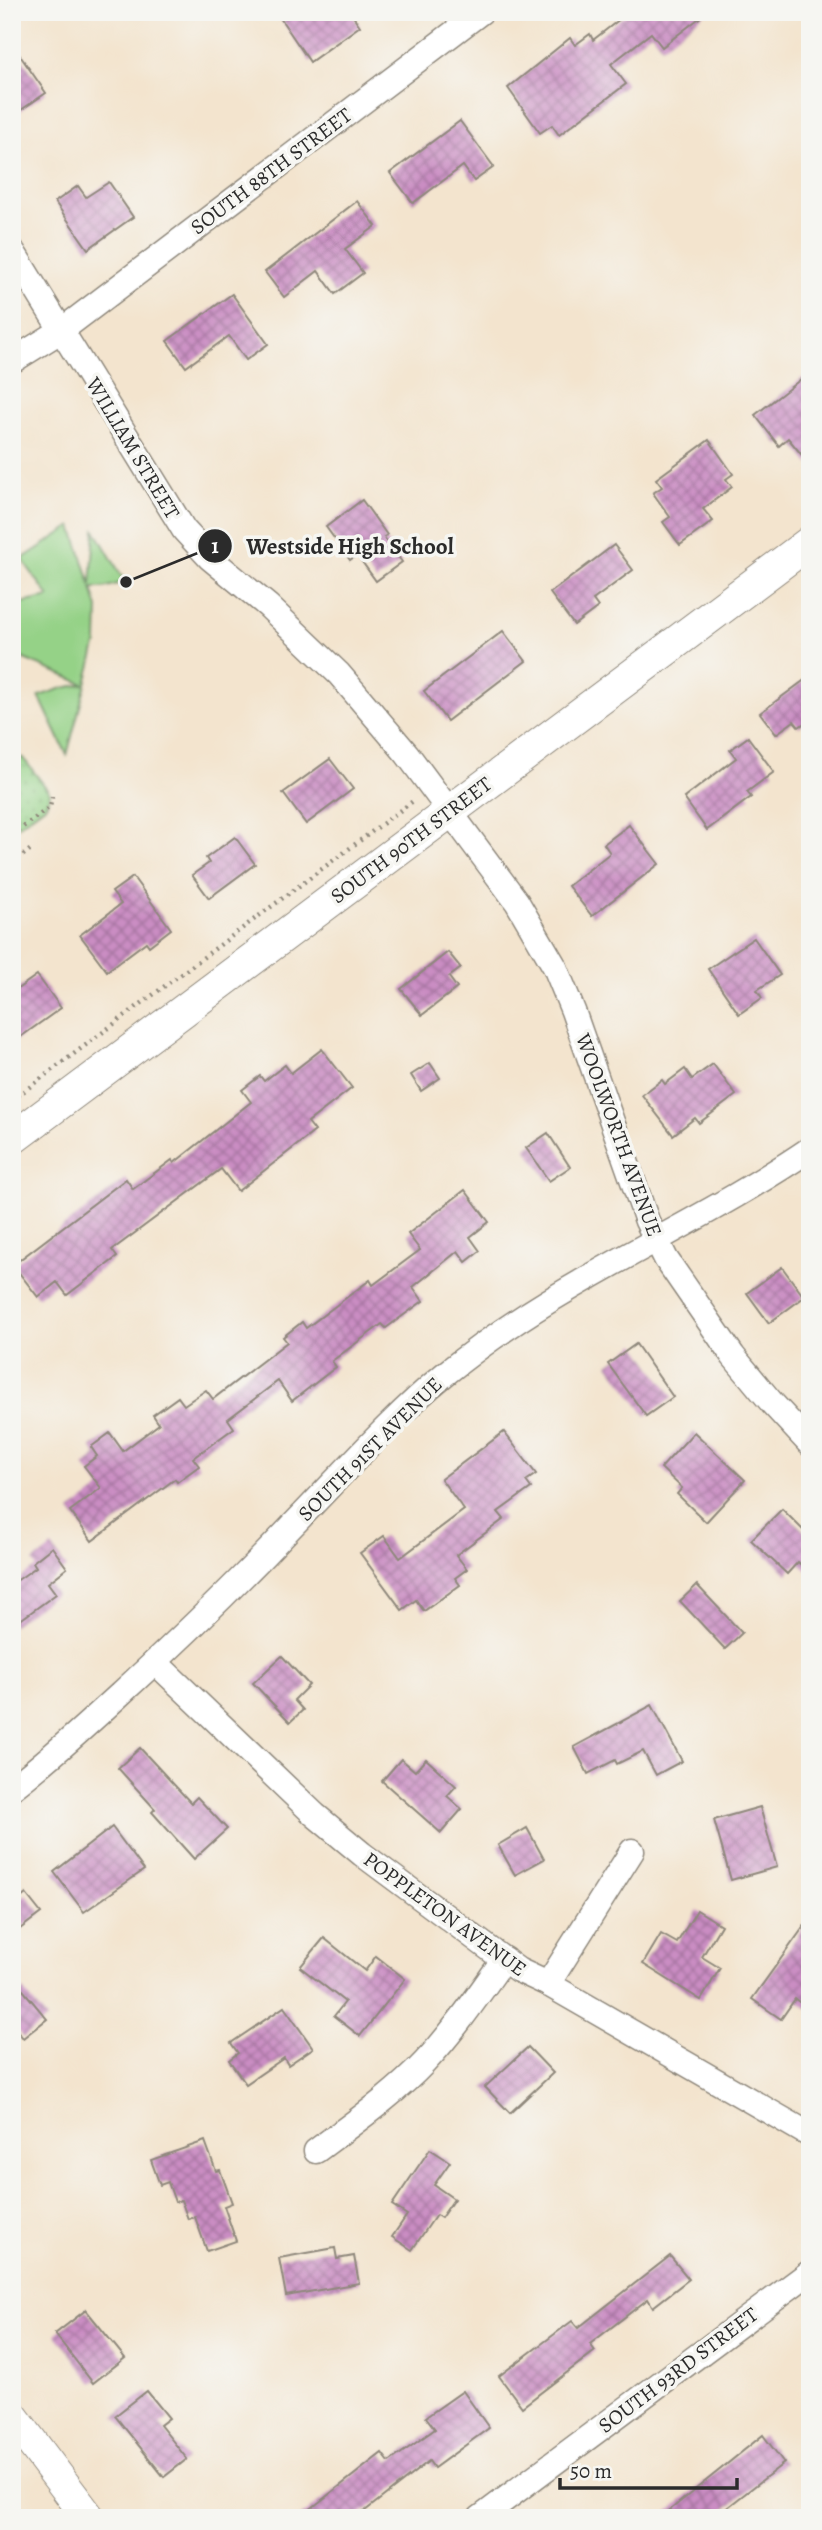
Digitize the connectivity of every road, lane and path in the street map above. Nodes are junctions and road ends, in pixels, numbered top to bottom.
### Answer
1 (469, 16) edge
2 (12, 250) edge
3 (62, 330) junction
4 (12, 361) edge
5 (810, 542) edge
6 (53, 793) dead end
7 (416, 799) dead end
8 (450, 811) junction
9 (12, 835) edge
10 (31, 849) dead end
11 (12, 864) edge
12 (12, 1100) edge
13 (12, 1139) edge
14 (810, 1149) edge
15 (657, 1240) junction
16 (810, 1444) edge
17 (155, 1662) junction
18 (12, 1788) edge
19 (632, 1851) dead end
20 (504, 1959) junction
21 (548, 1984) junction
22 (810, 2135) edge
23 (316, 2151) dead end
24 (810, 2272) edge
25 (12, 2416) edge
26 (89, 2518) edge
27 (480, 2518) edge

1 - 3 street, SOUTH 88TH STREET
2 - 3 street, WILLIAM STREET
3 - 4 street, SOUTH 88TH STREET
3 - 8 street, WILLIAM STREET
5 - 8 main road, SOUTH 90TH STREET
6 - 9 path
7 - 12 path
8 - 13 main road, SOUTH 90TH STREET
8 - 15 street, WOOLWORTH AVENUE
10 - 11 path
14 - 15 street, SOUTH 91ST AVENUE
15 - 16 street, WOOLWORTH AVENUE
15 - 17 street, SOUTH 91ST AVENUE
17 - 18 street, SOUTH 91ST AVENUE
17 - 20 street, POPPLETON AVENUE
19 - 21 street
20 - 21 street, POPPLETON AVENUE
20 - 23 street
21 - 22 street, POPPLETON AVENUE
24 - 27 street, SOUTH 93RD STREET
25 - 26 main road

